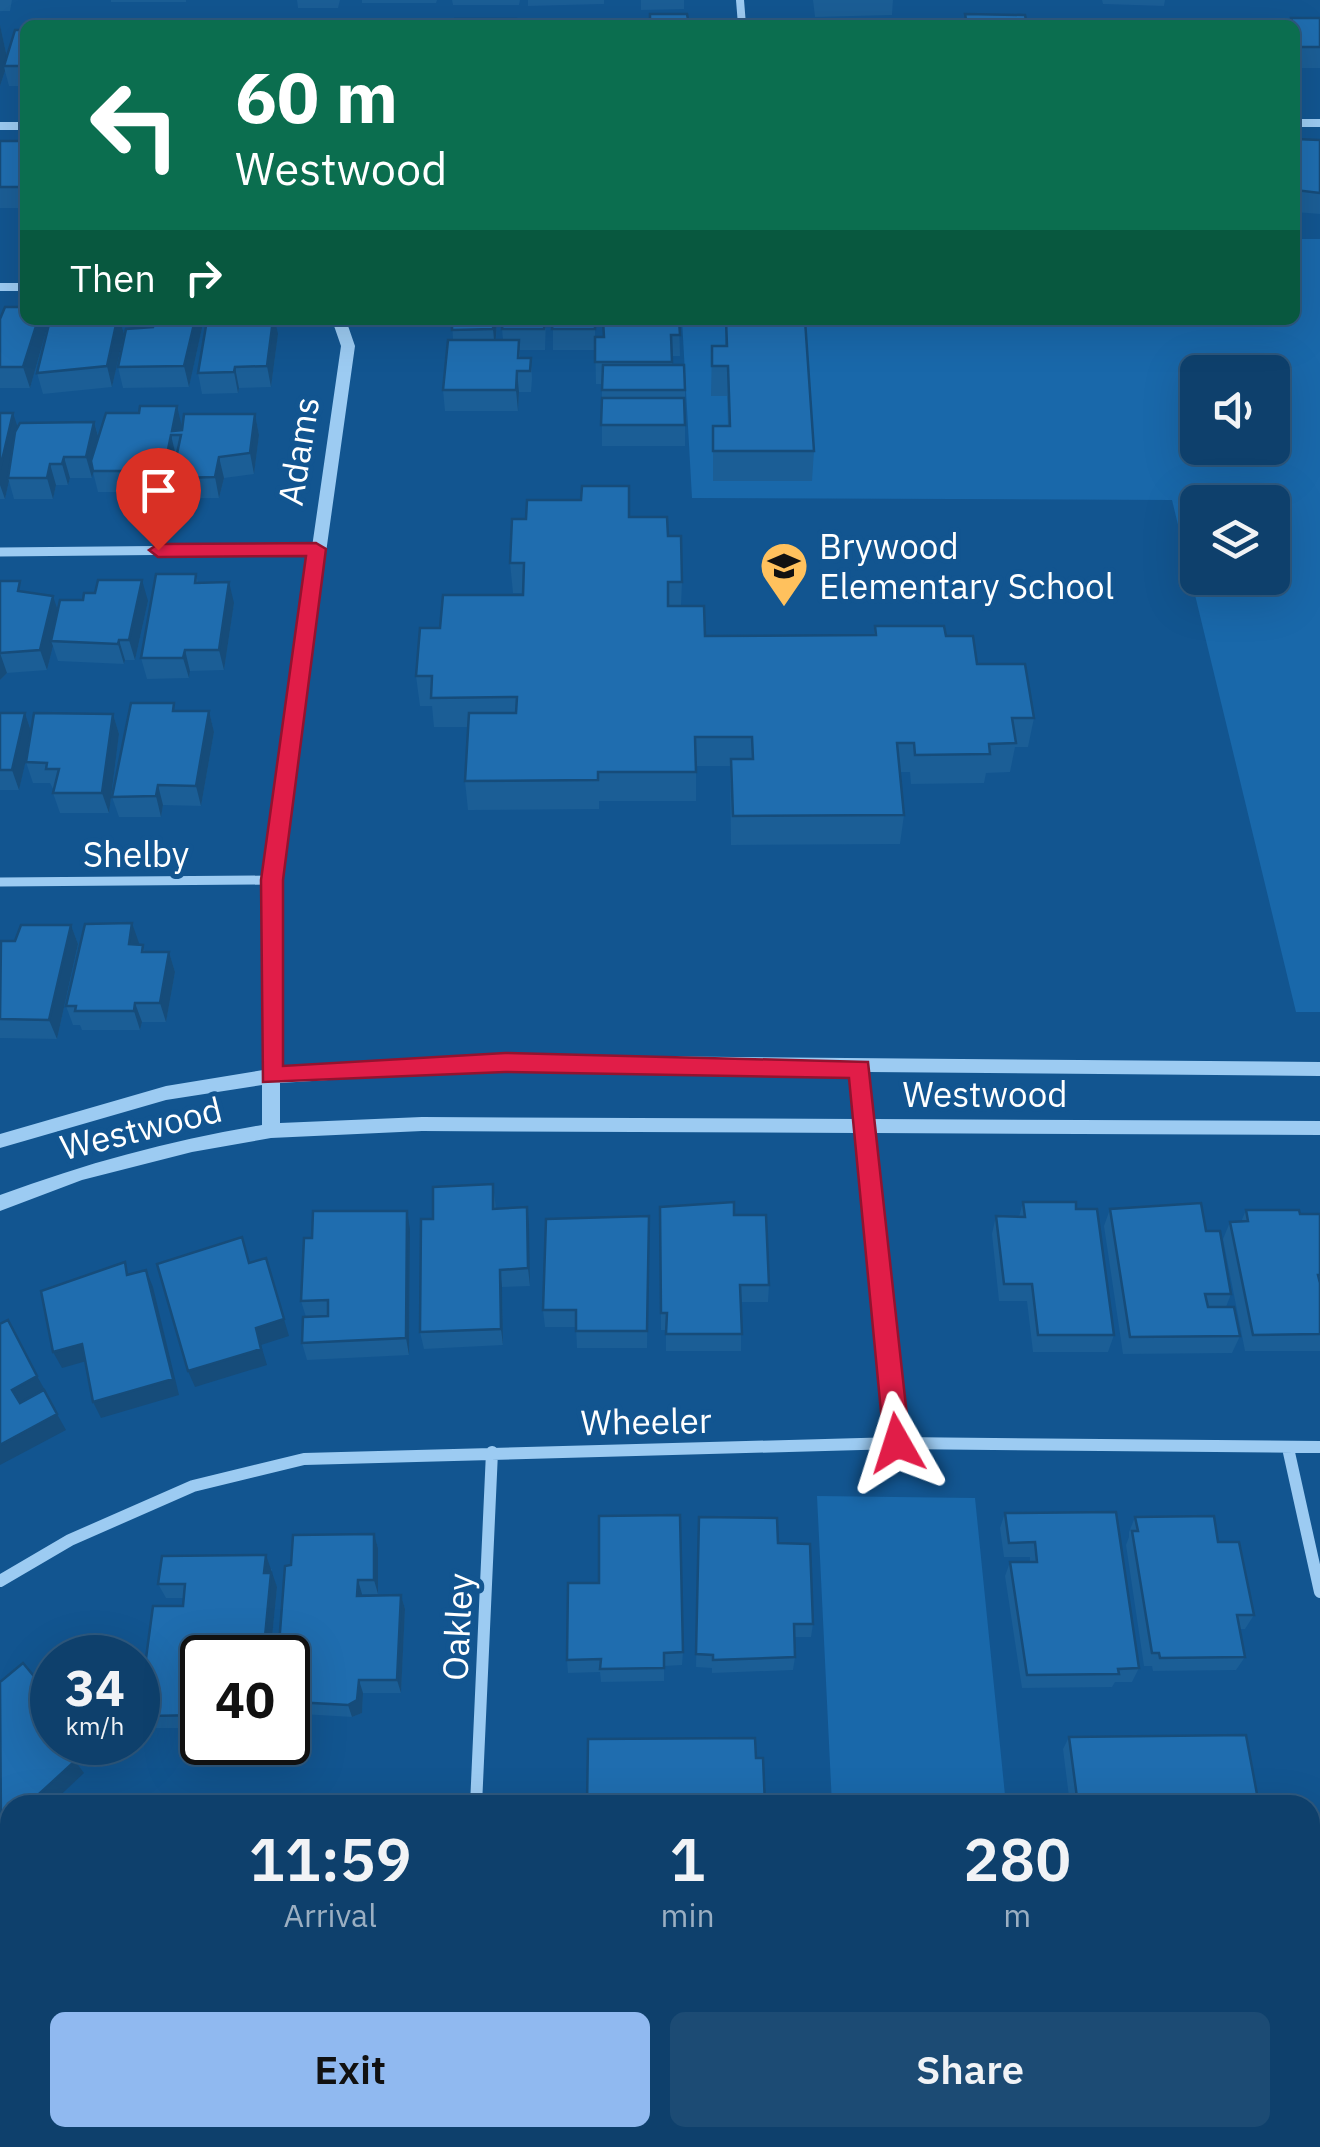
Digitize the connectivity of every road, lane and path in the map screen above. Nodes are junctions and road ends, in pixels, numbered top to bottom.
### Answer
1 (341, 325) edge
2 (316, 549) junction
3 (0, 552) edge
4 (272, 880) junction
5 (0, 882) edge
6 (860, 1068) junction
7 (1320, 1069) edge
8 (272, 1076) junction
9 (867, 1126) junction
10 (1320, 1128) edge
11 (271, 1131) junction
12 (0, 1141) edge
13 (0, 1203) edge
14 (897, 1443) junction
15 (1288, 1448) junction
16 (1320, 1448) edge
17 (492, 1452) junction
18 (0, 1581) edge
19 (1320, 1592) edge
20 (476, 1795) edge

1 - 2 street, Adams
2 - 3 street
2 - 4 street, Adams
4 - 5 street, Shelby
4 - 8 street, Adams
6 - 7 street, Westwood
6 - 8 street, Westwood
6 - 9 street
8 - 11 street, Adams
8 - 12 street, Westwood
9 - 10 street, Westwood
9 - 11 street, Westwood
9 - 14 street
11 - 13 street, Westwood
14 - 15 street, Wheeler
14 - 17 street, Wheeler
15 - 16 street, Wheeler
15 - 19 street
17 - 18 street, Wheeler
17 - 20 street, Oakley

